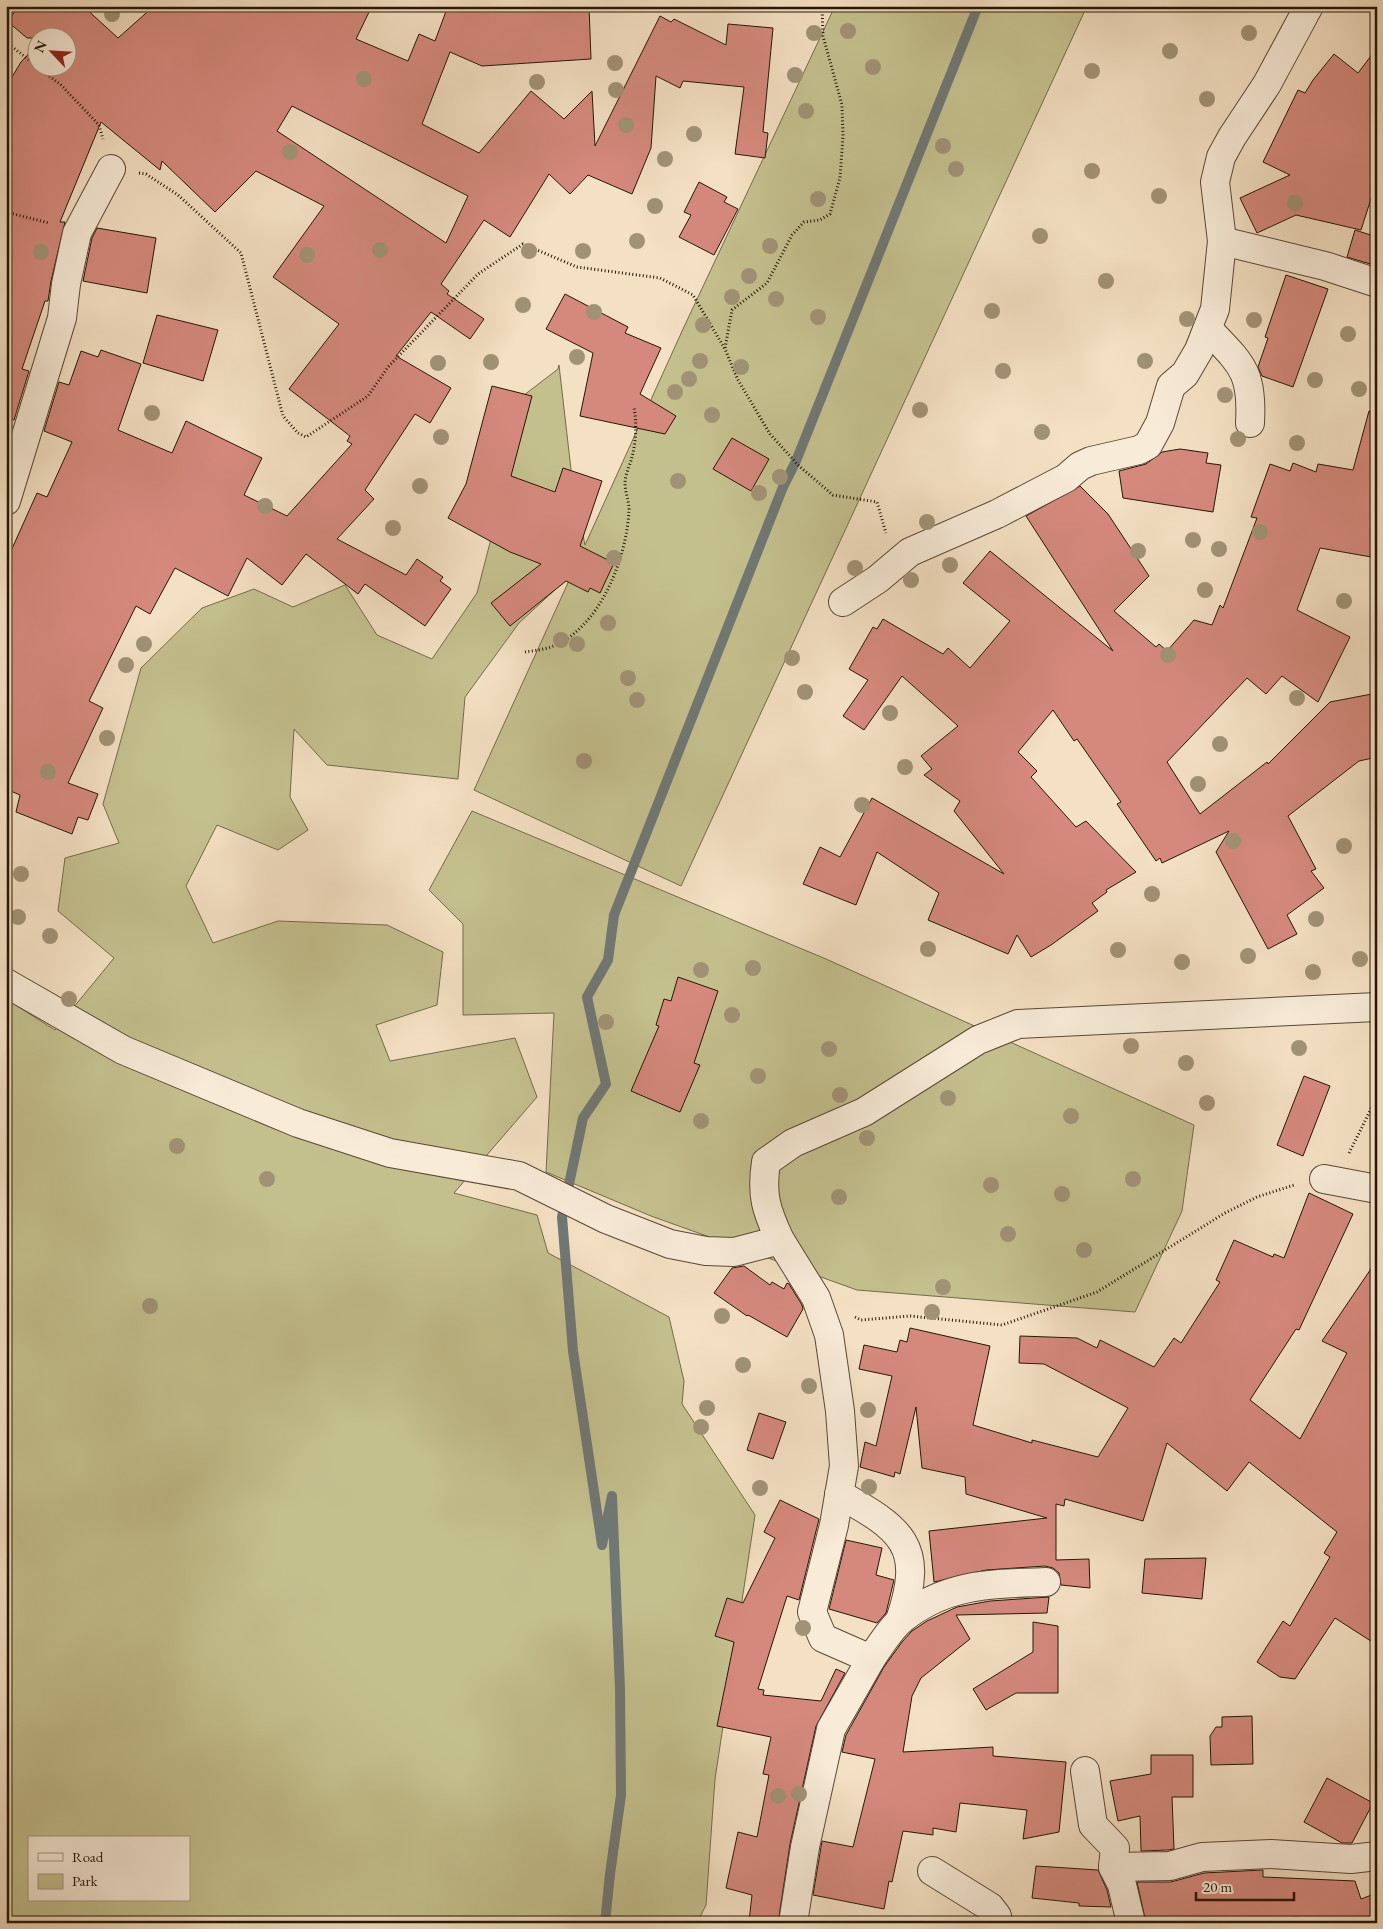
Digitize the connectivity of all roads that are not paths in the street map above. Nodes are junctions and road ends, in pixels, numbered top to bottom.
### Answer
1 (1309, 6) edge
2 (111, 169) road end
3 (1222, 240) junction
4 (1377, 283) edge
5 (1208, 329) junction
6 (1250, 423) dead end
7 (6, 501) edge
8 (843, 602) dead end
9 (6, 983) edge
10 (1377, 1007) edge
11 (1324, 1179) road end
12 (1377, 1189) edge
13 (780, 1240) junction
14 (839, 1494) junction
15 (1046, 1582) dead end
16 (900, 1620) junction
17 (871, 1658) junction
18 (1086, 1771) dead end
19 (1377, 1856) edge
20 (1113, 1867) junction
21 (932, 1870) dead end
22 (793, 1923) edge
23 (998, 1923) edge
24 (1131, 1923) edge

1 - 3 street
2 - 7 street
3 - 4 street
3 - 5 street
5 - 6 street
5 - 8 street
9 - 13 street
10 - 13 street
11 - 12 street
13 - 14 street
14 - 16 street
14 - 17 street
15 - 16 street
16 - 17 street
17 - 22 street
18 - 20 street
19 - 20 street
20 - 24 street
21 - 23 street

